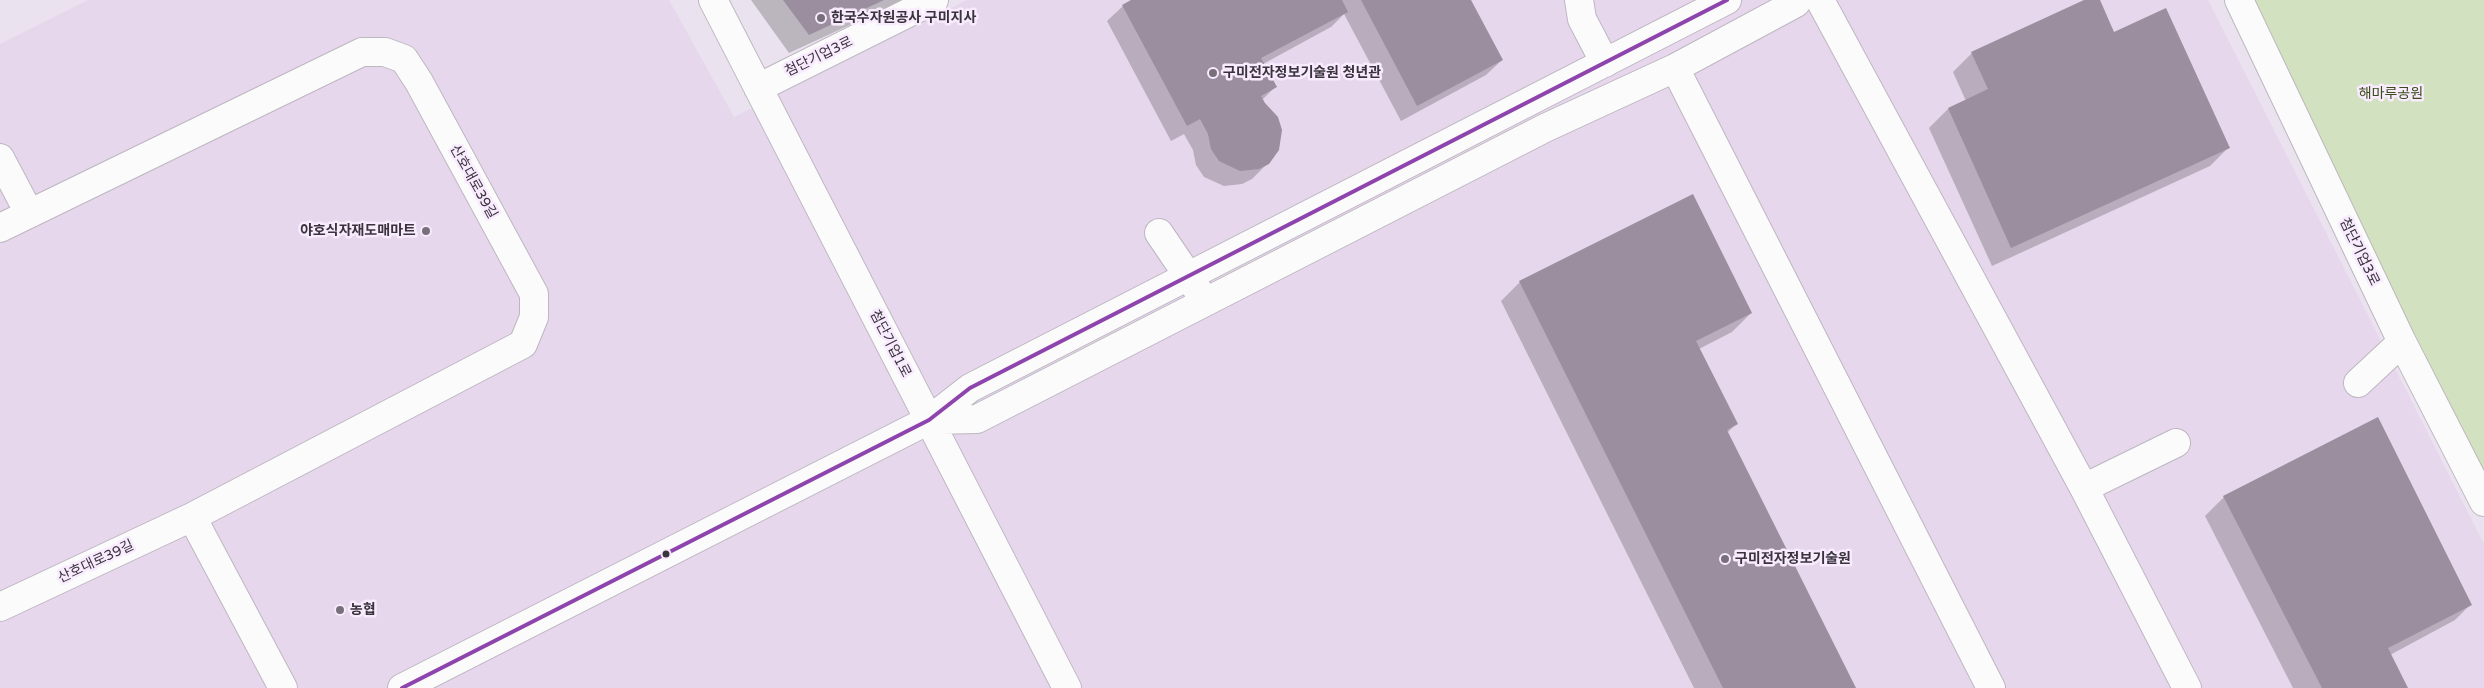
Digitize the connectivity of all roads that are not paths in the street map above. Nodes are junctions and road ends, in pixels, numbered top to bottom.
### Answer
1 (713, 0) edge
2 (934, 0) edge
3 (1579, 0) edge
4 (1727, 0) edge
5 (1798, 0) edge
6 (1820, 0) edge
7 (2239, 0) edge
8 (1605, 63) junction
9 (1675, 68) junction
10 (758, 88) junction
11 (0, 158) edge
12 (29, 213) junction
13 (0, 228) edge
14 (1159, 233) dead end
15 (1190, 276) junction
16 (1205, 303) junction
17 (2402, 342) junction
18 (2358, 383) dead end
19 (929, 420) junction
20 (2176, 443) dead end
21 (2084, 488) junction
22 (2484, 502) edge
23 (192, 517) junction
24 (0, 607) edge
25 (283, 688) edge
26 (402, 688) edge
27 (1067, 688) edge
28 (1992, 688) edge
29 (2187, 688) edge

1 - 10 street, 첨단기업1로
2 - 10 street, 첨단기업3로
3 - 8 street
4 - 8 street
5 - 9 street
6 - 21 street
7 - 17 street, 첨단기업3로
8 - 15 street
9 - 16 street
9 - 28 street
10 - 19 street, 첨단기업1로
11 - 12 street
12 - 13 street, 산호대로39길
12 - 23 street, 산호대로39길
14 - 15 street
15 - 16 street
15 - 19 street
16 - 19 street
17 - 18 street
17 - 22 street, 첨단기업3로
19 - 26 street
19 - 27 street, 첨단기업1로
20 - 21 street
21 - 29 street
23 - 24 street, 산호대로39길
23 - 25 street

